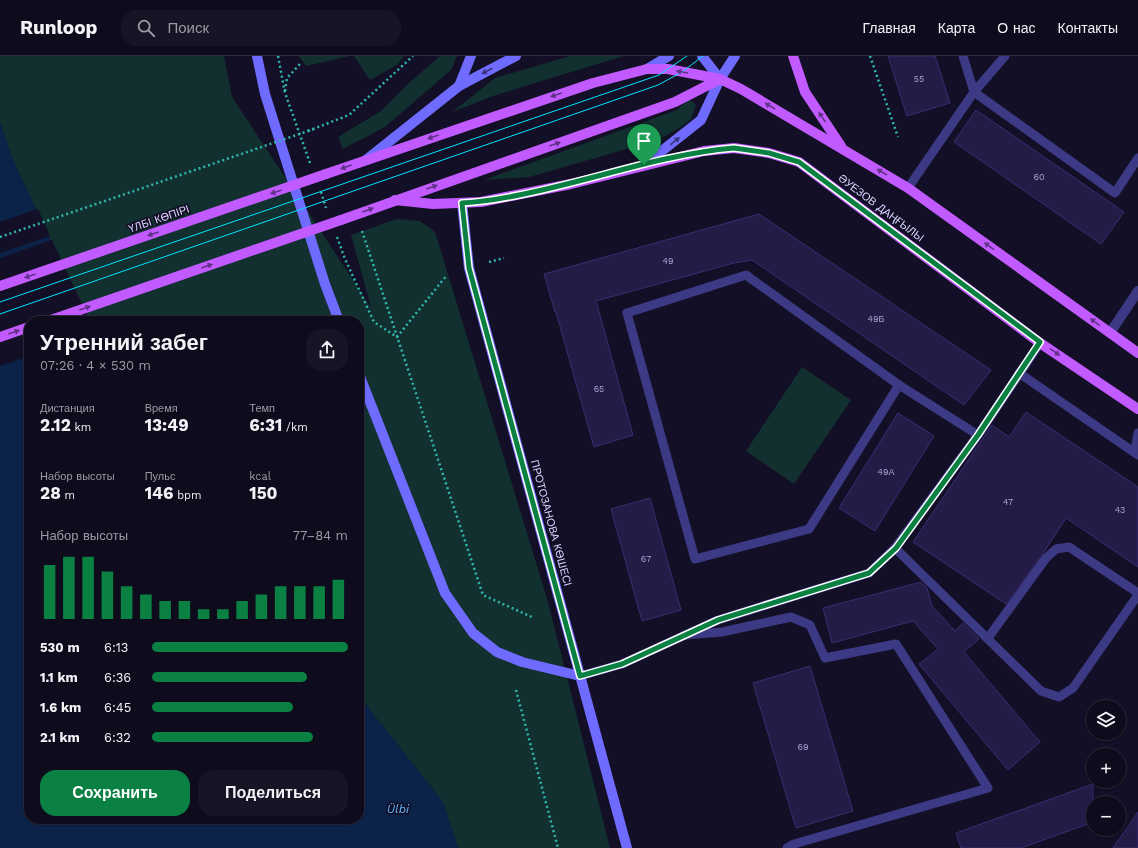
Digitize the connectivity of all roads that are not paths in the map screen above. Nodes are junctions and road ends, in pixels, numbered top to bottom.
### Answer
1 (258, 56) edge
2 (471, 56) edge
3 (516, 56) edge
4 (669, 56) edge
5 (702, 56) edge
6 (735, 56) edge
7 (793, 56) edge
8 (963, 56) edge
9 (1004, 56) edge
10 (647, 69) junction
11 (720, 79) junction
12 (458, 86) junction
13 (974, 92) junction
14 (844, 149) junction
15 (1138, 158) edge
16 (366, 160) junction
17 (644, 165) junction
18 (908, 188) junction
19 (395, 200) junction
20 (462, 203) junction
21 (0, 286) edge
22 (1138, 291) edge
23 (63, 316) edge
24 (337, 316) edge
25 (24, 330) edge
26 (1110, 332) junction
27 (0, 338) edge
28 (1040, 342) junction
29 (1138, 352) edge
30 (1019, 373) junction
31 (898, 385) junction
32 (364, 387) edge
33 (1138, 409) edge
34 (1138, 433) edge
35 (978, 435) junction
36 (1138, 446) edge
37 (1138, 455) edge
38 (896, 548) junction
39 (1138, 594) edge
40 (685, 635) junction
41 (988, 638) junction
42 (580, 676) junction
43 (627, 848) edge
44 (787, 848) edge

1 - 24 main road
2 - 12 main road
3 -> 12 main road
4 - 10 main road
5 - 11 main road
6 - 11 main road
14 -> 7 main road
8 - 13 lane
9 - 13 lane
11 -> 10 main road, ҮЛБІ КӨПІРІ
10 -> 16 main road, ҮЛБІ КӨПІРІ
14 -> 11 main road
17 -> 11 main road
19 -> 11 main road
12 - 16 main road
13 - 15 lane
13 - 18 lane
18 -> 14 main road
16 -> 21 main road, ҮЛБІ КӨПІРІ, bridge
17 - 20 main road, ӘУЕЗОВ ДАҢҒЫЛЫ
17 - 28 main road, ӘУЕЗОВ ДАҢҒЫЛЫ
26 -> 18 main road
19 - 20 main road, ӘУЕЗОВ ДАҢҒЫЛЫ
23 -> 19 main road, bridge
20 - 42 main road, ПРОТОЗАНОВА КӨШЕСІ
22 - 26 street
27 -> 25 main road
26 - 29 main road
28 - 30 lane
28 -> 33 main road, ӘУЕЗОВ ДАҢҒЫЛЫ
30 - 35 lane
30 - 37 lane
31 - 31 lane
31 - 35 lane
32 - 42 main road
34 - 36 lane
35 - 38 lane
38 - 40 lane
38 - 41 lane
39 - 41 lane
39 - 41 lane
40 - 42 lane
40 - 44 lane
42 - 43 main road, ПРОТОЗАНОВА КӨШЕСІ

